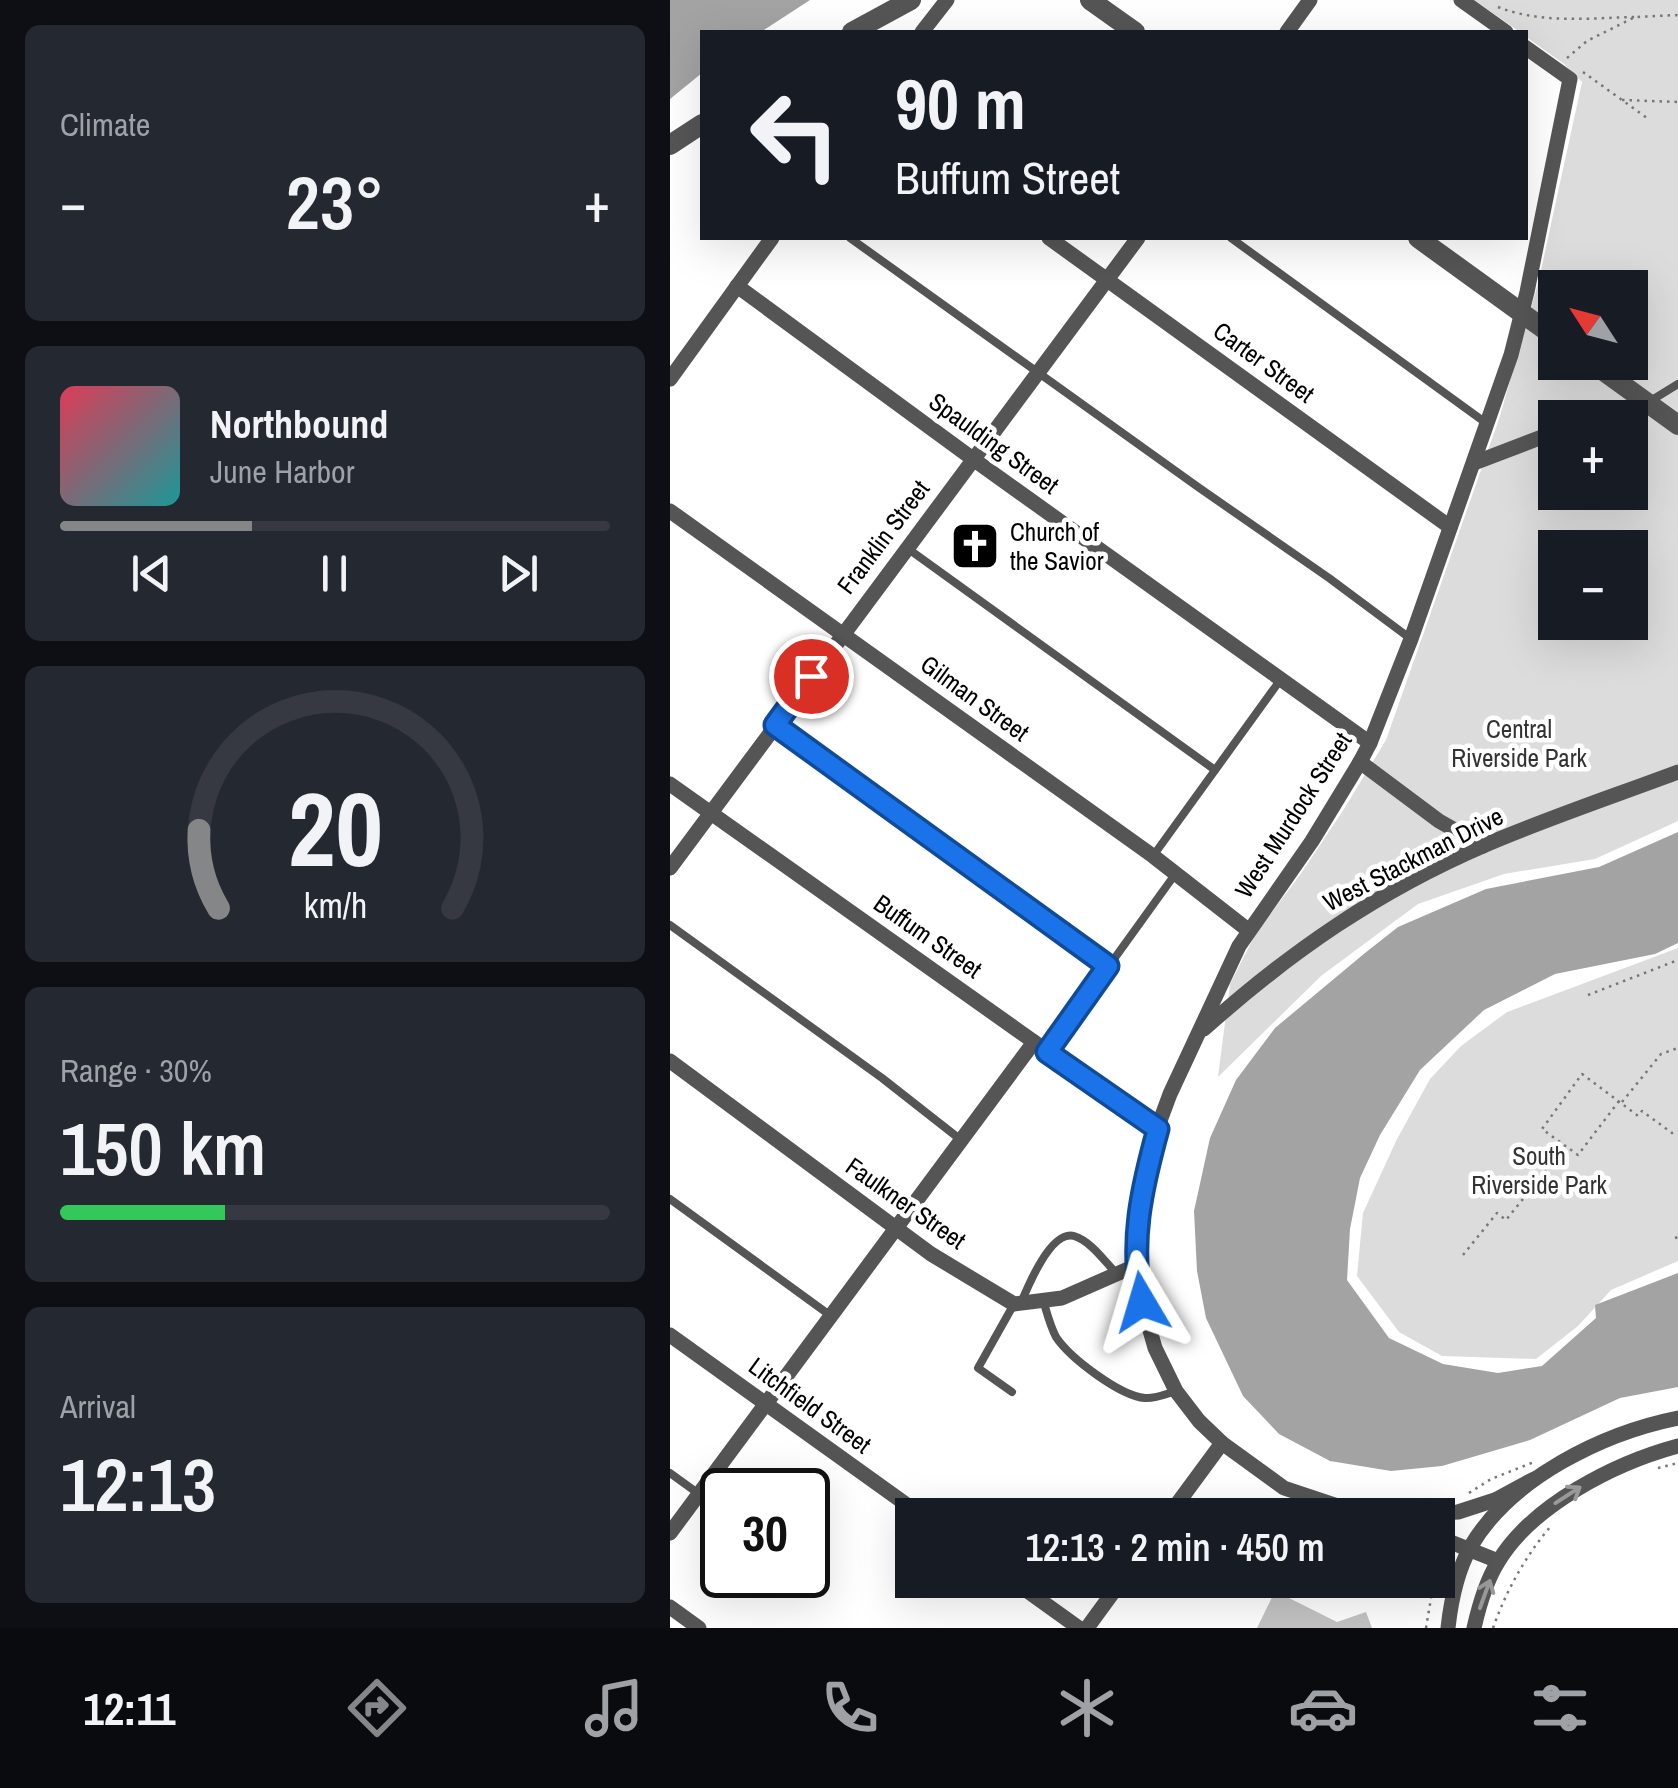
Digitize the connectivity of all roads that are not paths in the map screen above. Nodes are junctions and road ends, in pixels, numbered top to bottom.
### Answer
1 (911, 0) edge
2 (947, 0) edge
3 (1090, 0) edge
4 (1310, 0) edge
5 (1461, 0) edge
6 (856, 30) edge
7 (924, 30) edge
8 (1132, 30) edge
9 (1288, 30) edge
10 (1503, 30) edge
11 (1528, 48) edge
12 (700, 125) edge
13 (670, 144) edge
14 (771, 240) edge
15 (853, 240) edge
16 (1052, 240) edge
17 (1137, 240) edge
18 (1234, 240) edge
19 (1421, 240) edge
20 (1107, 280) junction
21 (737, 286) junction
22 (1522, 313) junction
23 (1538, 325) edge
24 (1038, 372) junction
25 (670, 379) edge
26 (1616, 380) edge
27 (1678, 384) edge
28 (1644, 400) edge
29 (1648, 403) joint
30 (1488, 424) junction
31 (1678, 425) edge
32 (1538, 439) edge
33 (973, 459) junction
34 (1474, 464) junction
35 (670, 512) edge
36 (1450, 528) junction
37 (907, 548) junction
38 (842, 634) junction
39 (1411, 639) junction
40 (1281, 679) junction
41 (775, 725) junction
42 (1370, 742) junction
43 (1360, 762) junction
44 (1215, 770) junction
45 (1678, 772) edge
46 (670, 784) edge
47 (710, 813) junction
48 (1483, 846) junction
49 (1154, 856) junction
50 (670, 868) edge
51 (1176, 873) junction
52 (670, 925) edge
53 (1248, 930) junction
54 (1108, 966) junction
55 (1198, 1035) junction
56 (1040, 1047) junction
57 (670, 1060) edge
58 (1158, 1129) junction
59 (961, 1140) junction
60 (670, 1199) edge
61 (896, 1228) junction
62 (1135, 1266) junction
63 (1117, 1274) junction
64 (1043, 1300) junction
65 (1018, 1304) junction
66 (831, 1316) junction
67 (670, 1335) edge
68 (1176, 1391) junction
69 (1012, 1392) dead end
70 (766, 1404) junction
71 (1678, 1418) edge
72 (1222, 1442) junction
73 (1678, 1446) edge
74 (670, 1473) edge
75 (1534, 1479) junction
76 (699, 1494) junction
77 (898, 1498) edge
78 (1181, 1498) edge
79 (1314, 1498) edge
80 (1455, 1512) edge
81 (670, 1533) edge
82 (1455, 1543) edge
83 (1470, 1549) junction
84 (1498, 1561) junction
85 (1037, 1598) edge
86 (1109, 1598) edge
87 (670, 1607) edge
88 (699, 1628) edge
89 (1079, 1628) edge
90 (1087, 1628) edge
91 (1448, 1628) edge
92 (1474, 1628) edge

1 - 6 street
2 - 7 street
3 - 8 street
4 - 9 street
5 - 10 street
11 - 22 street, West Murdock Street
12 - 13 street
14 - 21 street
15 - 24 lane
16 - 20 street, Carter Street
17 - 20 street, Franklin Street
18 - 30 lane
19 - 22 street
20 - 24 street, Franklin Street
20 - 36 street, Carter Street
21 - 25 street
21 - 33 street, Spaulding Street
22 - 23 street
22 - 30 street, West Murdock Street
24 - 33 street, Franklin Street
24 - 39 lane
26 - 28 street
27 - 29 lane
29 - 31 street
30 - 34 street, West Murdock Street
32 - 34 street
33 - 37 street, Franklin Street
33 - 40 street, Spaulding Street
34 - 36 street, West Murdock Street
35 - 38 street, Gilman Street
36 - 39 street, West Murdock Street
37 - 38 street, Franklin Street
37 - 44 lane
38 - 41 street, Franklin Street
38 - 49 street, Gilman Street
39 - 42 street, West Murdock Street
40 - 42 street, Spaulding Street
40 - 44 lane
41 - 47 street, Franklin Street
41 - 54 lane
42 - 43 street, West Murdock Street
43 - 48 street
43 - 53 street, West Murdock Street
44 - 49 lane
45 - 48 street, West Stackman Drive
46 - 47 street, Buffum Street
47 - 50 street, Franklin Street
47 - 56 street, Buffum Street
48 - 55 street, West Stackman Drive
49 - 51 street, Gilman Street
51 - 53 street, Gilman Street
51 - 54 lane
52 - 59 lane
53 - 55 street, West Murdock Street
54 - 56 lane
55 - 58 street, West Murdock Street
56 - 58 street, Buffum Street
56 - 59 street
57 - 61 street, Faulkner Street
58 - 62 street, West Murdock Street
59 - 61 street
60 - 66 lane
61 - 65 street, Faulkner Street
61 - 66 street
62 - 63 street
62 - 68 street, West Murdock Street
63 - 64 street
63 - 65 lane
64 - 65 street
64 - 68 lane
65 - 69 lane
66 - 70 street
67 - 70 street, Litchfield Street
68 - 72 street, West Murdock Street
70 - 76 street
70 - 77 street, Litchfield Street
71 - 75 street
72 - 78 street
72 - 79 street, West Murdock Street
84 -> 73 street
74 - 76 lane
75 - 80 street
75 - 83 street
76 - 81 street
82 - 83 street
83 - 84 street
83 - 91 street
92 -> 84 street
85 - 89 street
86 - 90 street
87 - 88 street

